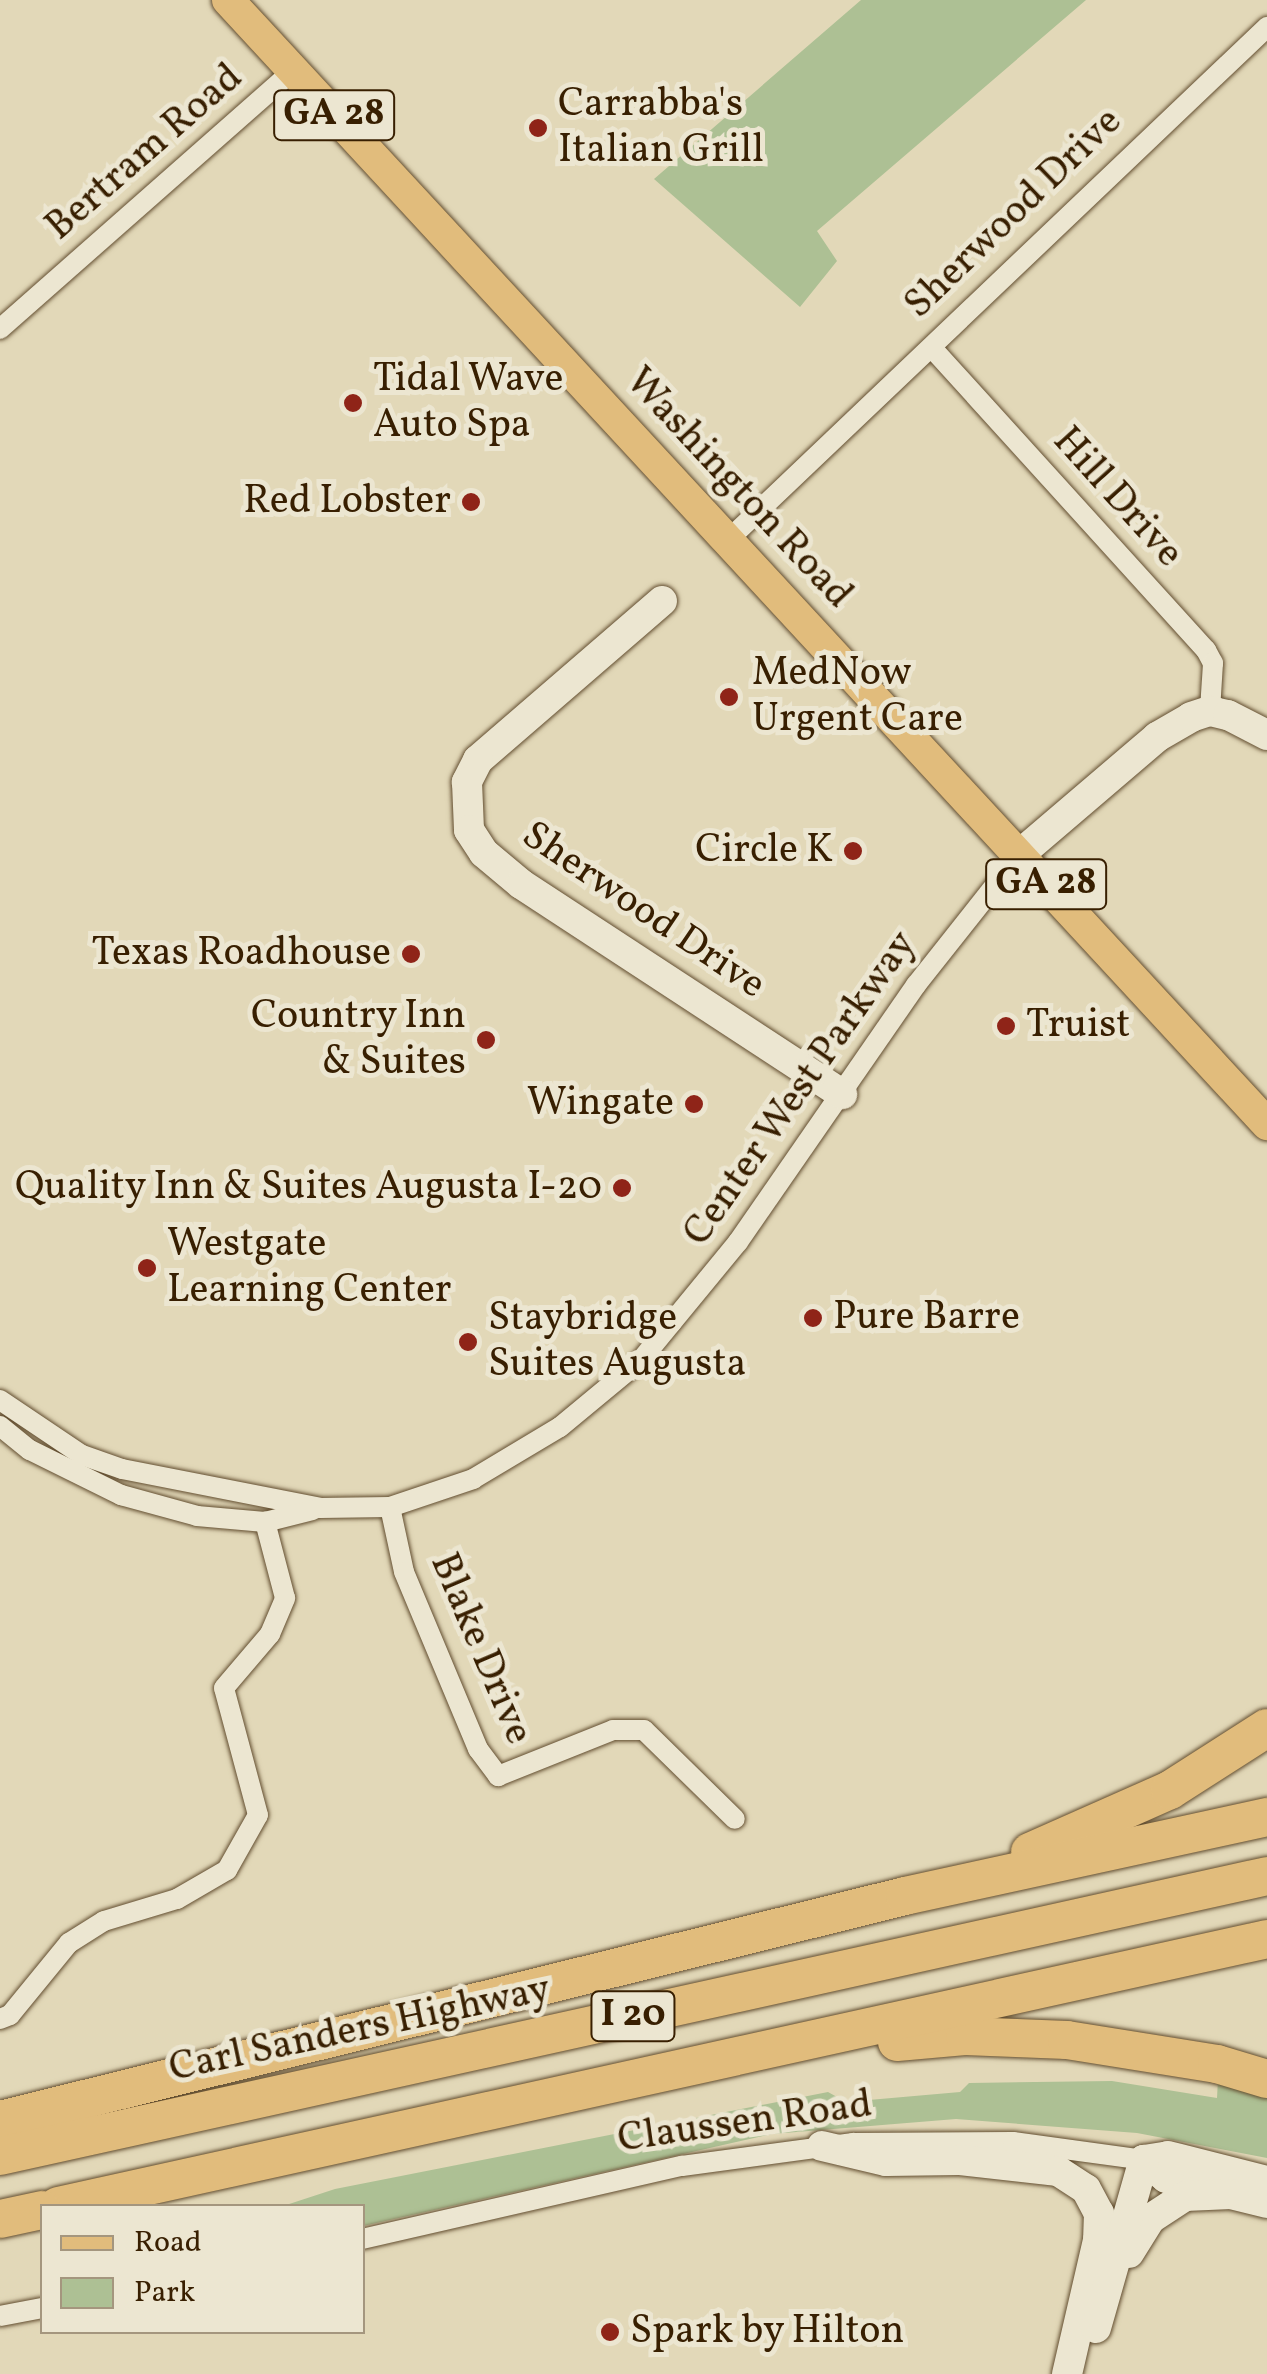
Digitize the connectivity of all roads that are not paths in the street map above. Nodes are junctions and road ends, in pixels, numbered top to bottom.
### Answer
1 (228, 0) edge
2 (1267, 27) edge
3 (293, 71) junction
4 (0, 329) edge
5 (932, 348) junction
6 (728, 541) junction
7 (662, 600) dead end
8 (1210, 711) junction
9 (1267, 734) edge
10 (1019, 855) junction
11 (842, 1094) junction
12 (1267, 1124) edge
13 (0, 1400) edge
14 (0, 1426) edge
15 (390, 1507) junction
16 (320, 1508) junction
17 (265, 1522) junction
18 (1267, 1728) edge
19 (1267, 1818) edge
20 (735, 1819) dead end
21 (1267, 1876) edge
22 (905, 1896) junction
23 (1267, 1939) edge
24 (0, 2019) edge
25 (711, 2061) junction
26 (1267, 2079) edge
27 (0, 2120) edge
28 (822, 2146) junction
29 (0, 2156) edge
30 (1144, 2160) junction
31 (1267, 2181) edge
32 (1231, 2194) junction
33 (67, 2204) edge
34 (1267, 2204) edge
35 (40, 2210) edge
36 (0, 2219) edge
37 (365, 2238) edge
38 (1112, 2276) junction
39 (40, 2308) edge
40 (0, 2316) edge
41 (1066, 2374) edge
42 (1082, 2374) edge

1 - 3 main road, Washington Road / GA 28
2 - 5 street, Sherwood Drive
3 - 4 street, Bertram Road
3 - 6 main road, Washington Road / GA 28
5 - 6 street, Sherwood Drive
5 - 8 street, Hill Drive
6 - 10 main road, Washington Road / GA 28
7 - 11 street, Sherwood Drive
8 - 9 street
8 - 10 street
10 - 11 street, Center West Parkway
10 - 12 main road, Washington Road / GA 28
11 - 15 street, Center West Parkway
13 - 16 street, Center West Parkway
14 - 17 street, Center West Parkway
15 - 16 street, Center West Parkway
15 - 20 street, Blake Drive
16 - 17 street, Center West Parkway
17 - 24 street
18 - 22 highway
19 - 22 highway
21 - 29 highway, Carl Sanders Highway / I 20
22 - 27 highway
23 - 25 highway, I 20
25 - 26 highway
25 - 33 highway, I 20
28 - 30 street, Claussen Road
28 - 37 street, Claussen Road
28 - 41 street
30 - 31 street, Claussen Road
30 - 32 street, Claussen Road
30 - 38 street
32 - 34 street, Claussen Road
32 - 38 street
35 - 36 highway
38 - 42 street
39 - 40 street

